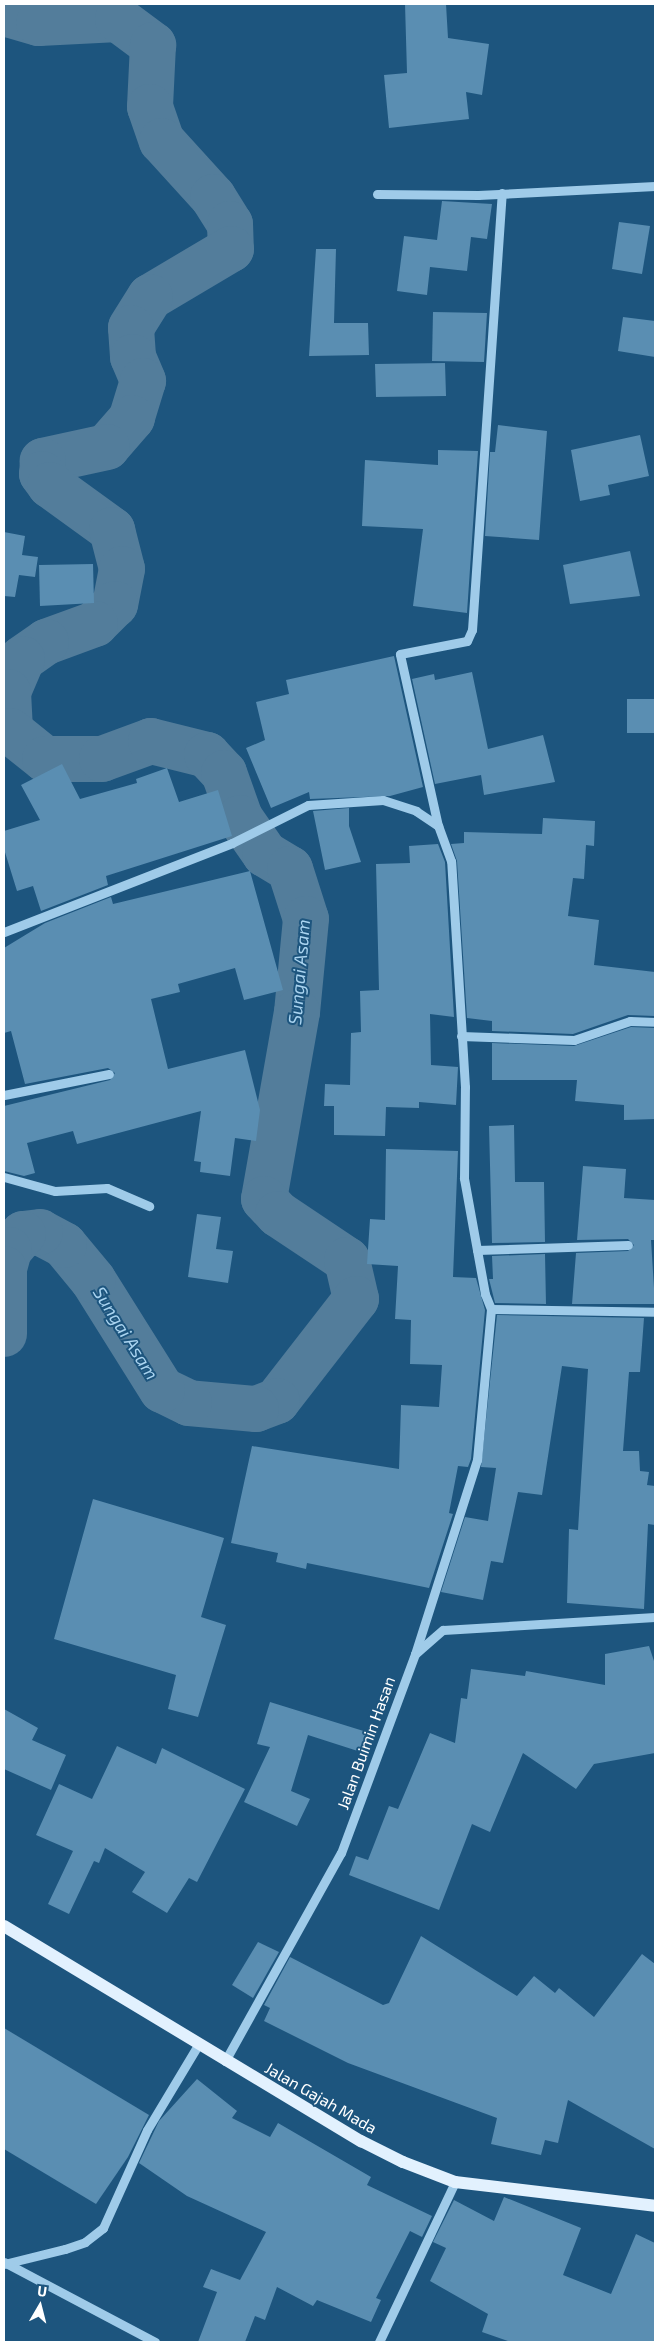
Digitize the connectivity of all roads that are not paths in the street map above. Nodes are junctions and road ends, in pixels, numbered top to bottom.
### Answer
1 (655, 186) edge
2 (502, 193) junction
3 (378, 194) dead end
4 (438, 826) junction
5 (4, 932) edge
6 (655, 1022) edge
7 (461, 1036) junction
8 (109, 1074) dead end
9 (4, 1095) edge
10 (4, 1177) edge
11 (149, 1206) dead end
12 (628, 1245) dead end
13 (477, 1250) junction
14 (492, 1309) junction
15 (655, 1312) edge
16 (655, 1618) edge
17 (415, 1654) junction
18 (4, 1926) edge
19 (198, 2044) junction
20 (225, 2061) junction
21 (455, 2182) junction
22 (655, 2206) edge
23 (4, 2263) edge
24 (155, 2342) edge
25 (379, 2342) edge

1 - 2 street
2 - 3 street
2 - 4 street
4 - 5 street
4 - 7 street
6 - 7 street
7 - 13 street
8 - 9 street
10 - 11 street
12 - 13 street
13 - 14 street
14 - 15 street
14 - 17 street
16 - 17 street, Jalan Buimin Hasan
17 - 20 street, Jalan Buimin Hasan
18 - 19 main road, Jalan Gajah Mada
19 - 20 main road, Jalan Gajah Mada
19 - 23 street
20 - 21 main road, Jalan Gajah Mada
21 - 22 main road, Jalan Gajah Mada
21 - 25 street
23 - 24 street

